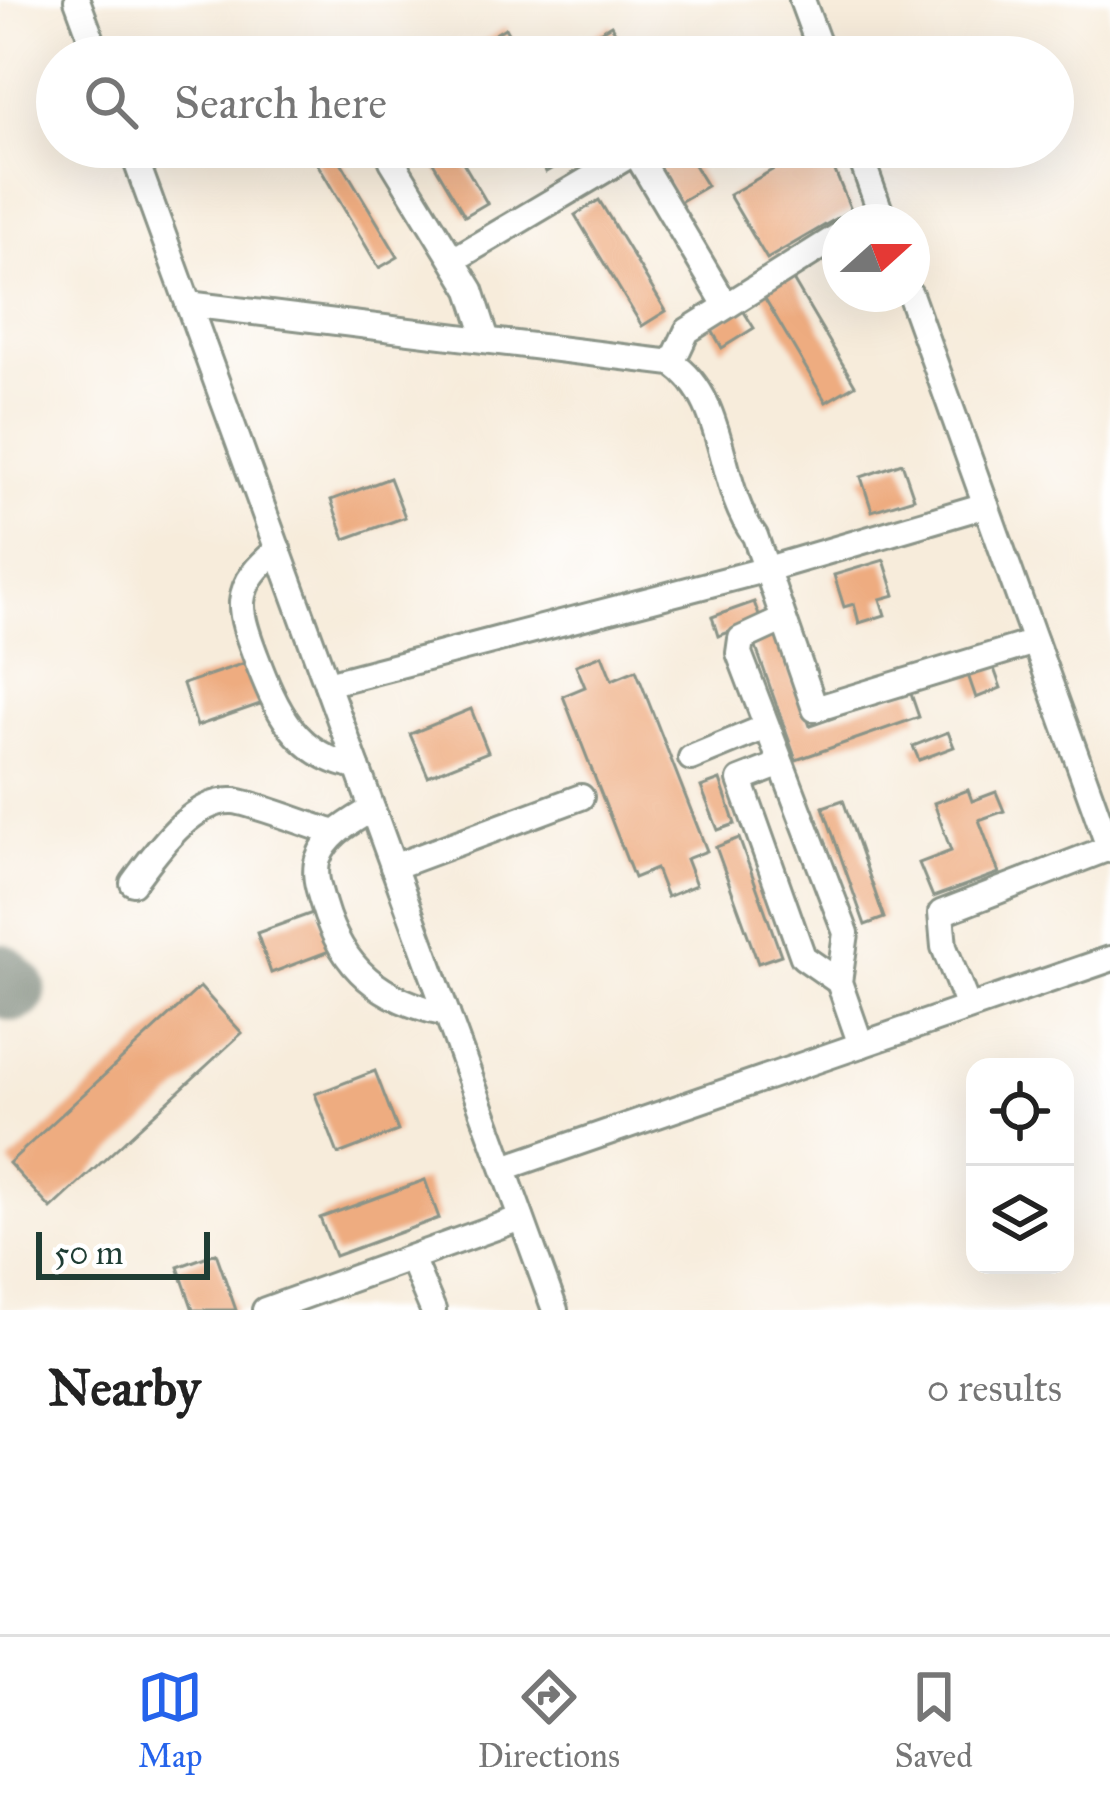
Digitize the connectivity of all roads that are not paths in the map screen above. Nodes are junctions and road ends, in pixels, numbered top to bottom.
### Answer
1 (77, 0) edge
2 (802, 0) edge
3 (90, 36) edge
4 (816, 36) edge
5 (138, 168) edge
6 (396, 168) edge
7 (608, 168) edge
8 (644, 168) edge
9 (862, 168) edge
10 (871, 204) edge
11 (822, 245) edge
12 (453, 260) junction
13 (724, 302) junction
14 (188, 304) junction
15 (916, 312) edge
16 (487, 340) junction
17 (672, 363) junction
18 (986, 505) junction
19 (278, 549) junction
20 (764, 570) junction
21 (782, 620) junction
22 (1035, 642) junction
23 (326, 683) junction
24 (766, 727) junction
25 (691, 758) dead end
26 (781, 764) junction
27 (357, 767) junction
28 (581, 797) dead end
29 (372, 809) junction
30 (335, 832) junction
31 (1110, 849) edge
32 (393, 867) junction
33 (133, 883) dead end
34 (1110, 958) edge
35 (839, 982) junction
36 (968, 1007) junction
37 (447, 1014) junction
38 (861, 1045) junction
39 (503, 1168) junction
40 (521, 1218) junction
41 (411, 1258) junction
42 (265, 1310) edge
43 (433, 1310) edge
44 (555, 1310) edge

1 - 3 street
2 - 4 street
5 - 14 street
6 - 12 street
7 - 12 street
8 - 13 street
9 - 10 street
11 - 13 street
12 - 16 street
13 - 17 street
14 - 16 street
14 - 19 street
15 - 18 street
16 - 17 street
17 - 20 street
18 - 20 street
18 - 22 street
19 - 23 street
19 - 27 street
20 - 21 street
20 - 23 street
21 - 22 street
21 - 24 street
22 - 31 street
23 - 27 street
24 - 25 street
24 - 26 street
26 - 35 street
26 - 35 street
27 - 29 street
28 - 32 street
29 - 30 street
29 - 32 street
30 - 33 street
30 - 37 street
31 - 36 street
32 - 37 street
34 - 36 street
35 - 38 street
36 - 38 street
37 - 39 street
38 - 39 street
39 - 40 street
40 - 41 street
40 - 44 street
41 - 42 street
41 - 43 street

